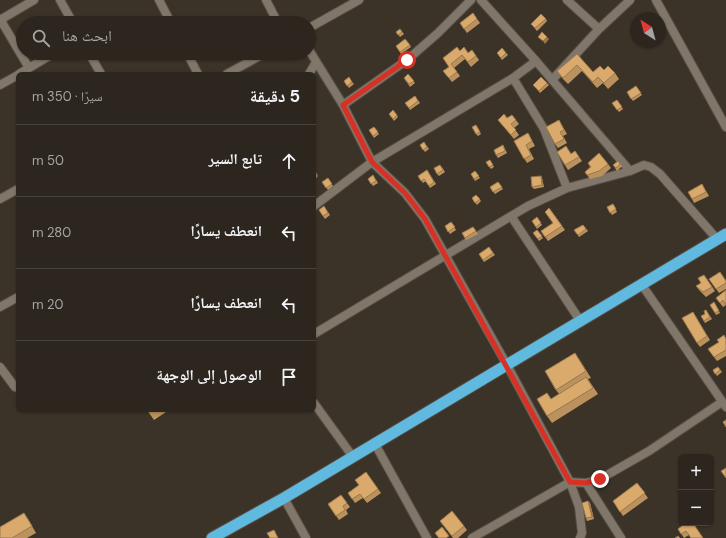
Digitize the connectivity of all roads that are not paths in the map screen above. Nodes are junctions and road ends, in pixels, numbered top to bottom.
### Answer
1 (34, 0) edge
2 (60, 0) edge
3 (159, 0) edge
4 (266, 0) edge
5 (359, 0) edge
6 (471, 0) edge
7 (481, 0) edge
8 (567, 0) edge
9 (630, 0) edge
10 (656, 0) edge
11 (69, 16) edge
12 (167, 16) edge
13 (274, 16) edge
14 (0, 19) edge
15 (316, 24) edge
16 (599, 29) junction
17 (16, 46) edge
18 (24, 60) edge
19 (42, 60) edge
20 (93, 60) edge
21 (191, 60) edge
22 (252, 60) edge
23 (316, 62) joint
24 (536, 62) junction
25 (29, 68) junction
26 (22, 72) edge
27 (100, 72) edge
28 (197, 72) edge
29 (231, 72) edge
30 (310, 72) edge
31 (16, 76) edge
32 (513, 78) junction
33 (552, 80) junction
34 (0, 85) edge
35 (343, 105) junction
36 (726, 127) edge
37 (372, 162) junction
38 (630, 171) junction
39 (567, 188) junction
40 (16, 190) edge
41 (0, 199) edge
42 (316, 204) edge
43 (511, 216) junction
44 (722, 237) edge
45 (446, 256) junction
46 (642, 285) junction
47 (16, 298) edge
48 (0, 307) edge
49 (581, 322) junction
50 (316, 333) edge
51 (507, 365) junction
52 (0, 367) edge
53 (16, 387) edge
54 (724, 404) edge
55 (316, 406) edge
56 (374, 444) junction
57 (353, 458) junction
58 (570, 482) junction
59 (586, 483) junction
60 (284, 498) junction
61 (212, 538) edge
62 (306, 538) edge
63 (427, 538) edge
64 (472, 538) edge
65 (580, 538) edge
66 (621, 538) edge

1 - 14 street
2 - 11 street
3 - 12 street
4 - 13 street
5 - 15 street
6 - 35 street
7 - 24 street
8 - 16 street
9 - 16 street
10 - 36 street
14 - 17 street
16 - 33 street
18 - 25 street
19 - 25 street
20 - 27 street
21 - 28 street
22 - 29 street
23 - 30 street
23 - 35 street
24 - 32 street
24 - 33 street
25 - 26 street
31 - 34 street
32 - 37 street
32 - 39 street
33 - 38 street
35 - 37 street
37 - 42 street
37 - 45 street
38 - 39 street
38 - 44 street
39 - 43 street
40 - 41 street
43 - 45 street
43 - 49 street
44 - 46 highway
45 - 50 street
45 - 51 street
46 - 49 highway
46 - 54 street
47 - 48 street
49 - 51 highway
51 - 56 highway
51 - 58 street
52 - 53 street
54 - 59 street
55 - 57 street
56 - 57 highway
56 - 63 street
57 - 60 highway
58 - 59 street
58 - 64 street
58 - 65 street
59 - 66 street
60 - 61 highway
60 - 62 street

